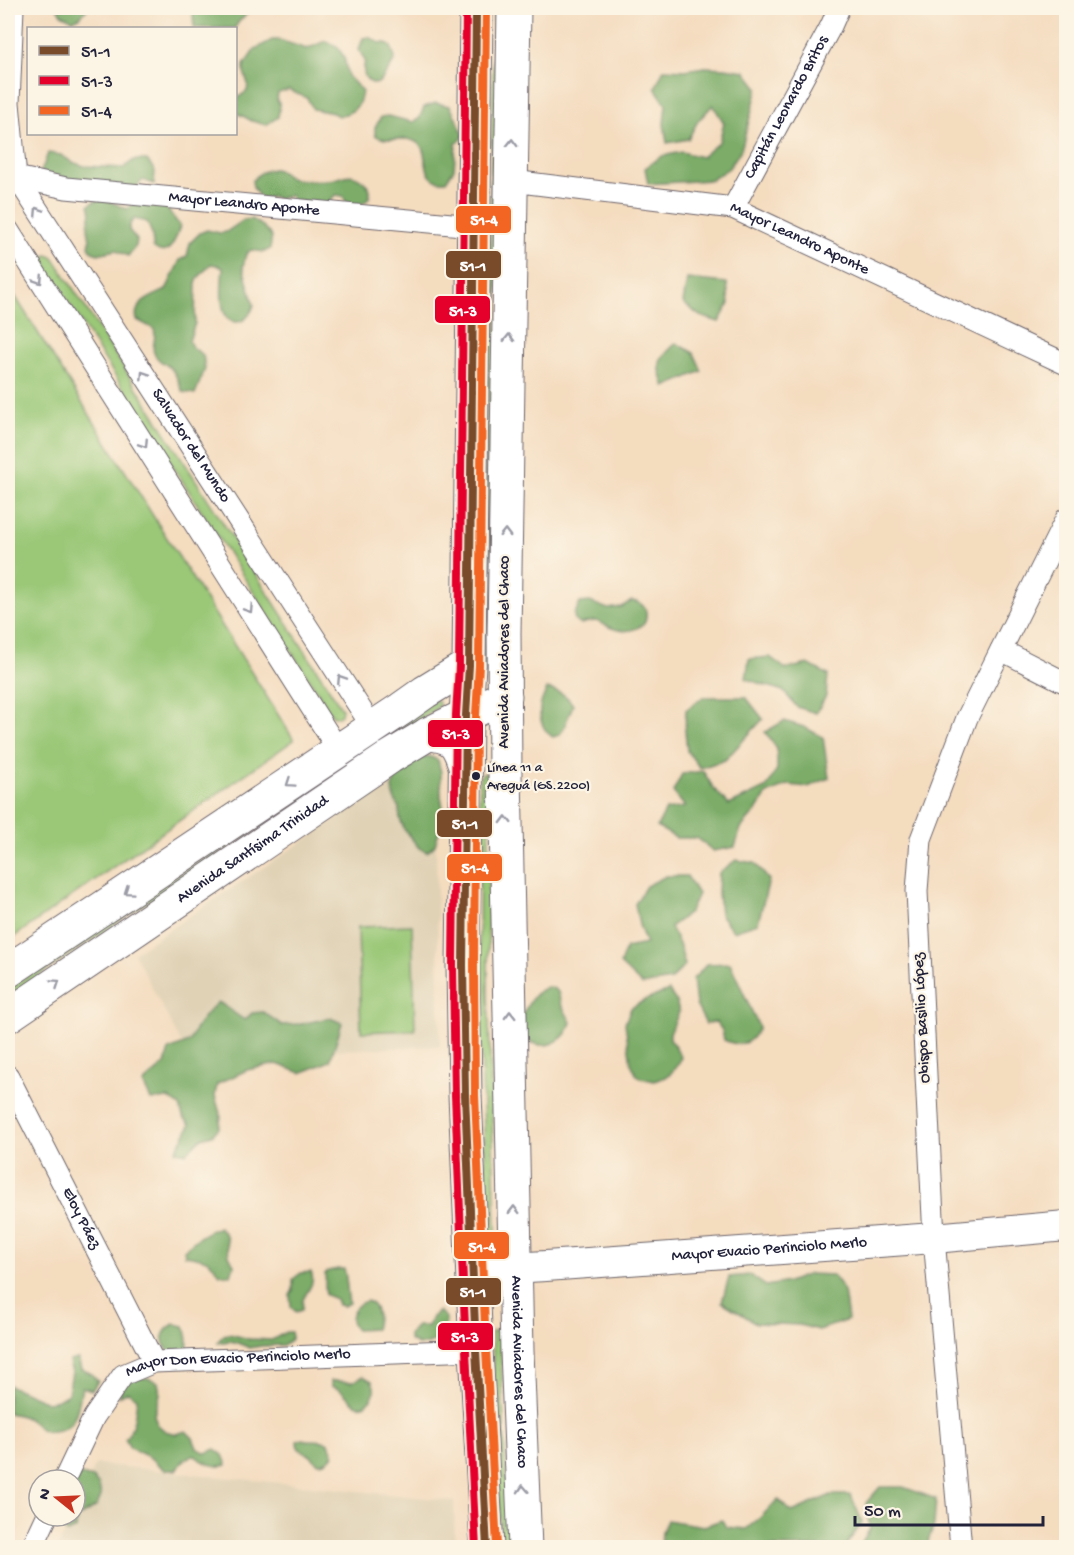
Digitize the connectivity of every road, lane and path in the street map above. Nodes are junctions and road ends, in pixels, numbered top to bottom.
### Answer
1 (13, 8) edge
2 (476, 8) edge
3 (514, 8) edge
4 (839, 8) edge
5 (10, 174) edge
6 (512, 181) junction
7 (733, 208) junction
8 (473, 226) junction
9 (8, 230) edge
10 (1066, 364) edge
11 (1066, 519) edge
12 (1001, 650) junction
13 (469, 665) junction
14 (1066, 683) edge
15 (505, 696) junction
16 (466, 715) junction
17 (373, 728) junction
18 (428, 734) junction
19 (339, 751) junction
20 (466, 768) junction
21 (8, 971) edge
22 (8, 1016) edge
23 (8, 1076) edge
24 (1066, 1226) edge
25 (934, 1238) junction
26 (515, 1269) junction
27 (473, 1270) junction
28 (476, 1350) junction
29 (154, 1362) junction
30 (70, 1468) edge
31 (41, 1528) edge
32 (32, 1548) edge
33 (487, 1548) edge
34 (525, 1548) edge
35 (962, 1548) edge

1 - 5 street
2 - 8 main road
6 -> 3 main road, Avenida Aviadores del Chaco
4 - 7 street, Capitán Leonardo Britos
5 - 8 street, Mayor Leandro Aponte
17 -> 5 street, Salvador del Mundo
6 - 7 street, Mayor Leandro Aponte
15 -> 6 main road, Avenida Aviadores del Chaco
7 - 10 street, Mayor Leandro Aponte
8 - 13 main road
9 -> 19 street
11 - 12 street, Obispo Basilio López
12 - 14 street
12 - 25 street, Obispo Basilio López
13 - 16 main road
13 - 17 main road, Avenida Santísima Trinidad
15 - 16 main road, Avenida Santísima Trinidad
26 -> 15 main road, Avenida Aviadores del Chaco
16 - 18 main road, Avenida Santísima Trinidad
16 - 20 main road
17 - 19 main road, Avenida Santísima Trinidad
18 - 20 main road
22 -> 18 main road, Avenida Santísima Trinidad
19 -> 21 main road, Avenida Santísima Trinidad
20 - 27 main road
23 - 29 street, Eloy Páez
24 - 25 street, Mayor Evacio Perinciolo Merlo
25 - 26 street, Mayor Evacio Perinciolo Merlo
25 - 35 street, Obispo Basilio López
26 - 27 street, Mayor Evacio Perinciolo Merlo
34 -> 26 main road, Avenida Aviadores del Chaco
27 - 28 main road
28 - 29 street, Mayor Don Evacio Perinciolo Merlo
28 - 33 main road
29 - 30 street, Mayor Don Evacio Perinciolo Merlo
31 - 32 street

